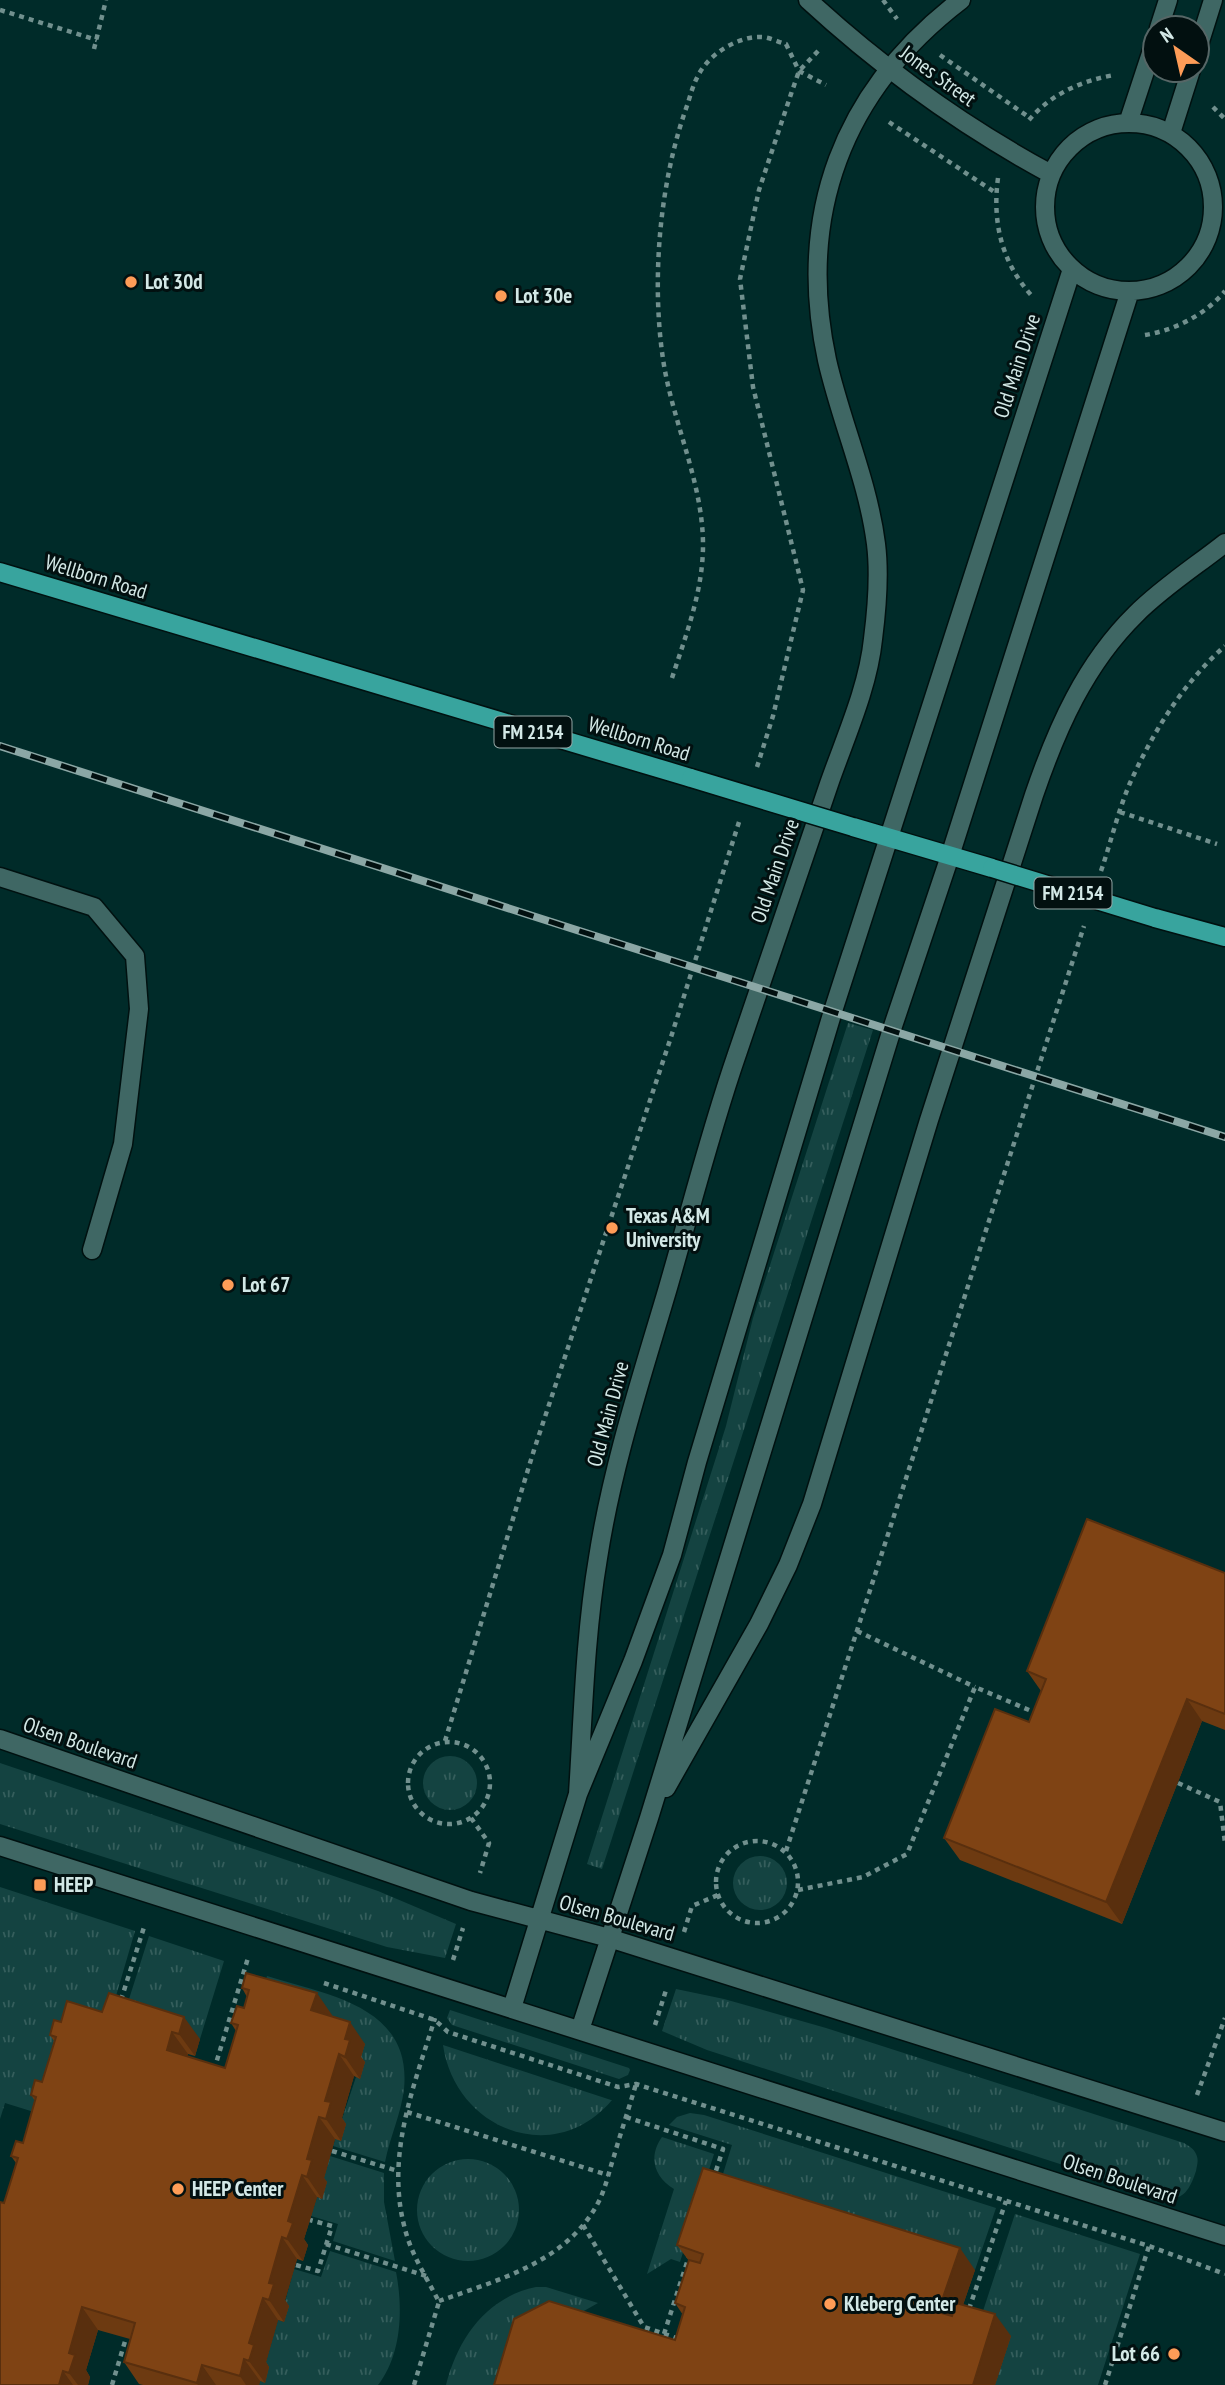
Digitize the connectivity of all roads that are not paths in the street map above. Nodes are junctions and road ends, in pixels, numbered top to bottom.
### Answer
1 (808, 0) edge
2 (961, 0) edge
3 (889, 70) junction
4 (1141, 84) edge
5 (1187, 84) edge
6 (1128, 123) junction
7 (1171, 133) junction
8 (1051, 174) junction
9 (1218, 228) edge
10 (1073, 269) junction
11 (1130, 290) junction
12 (1225, 543) edge
13 (0, 572) edge
14 (890, 838) junction
15 (950, 856) junction
16 (0, 877) edge
17 (1225, 937) edge
18 (92, 1250) dead end
19 (0, 1739) edge
20 (578, 1794) junction
21 (649, 1818) junction
22 (0, 1846) edge
23 (539, 1919) junction
24 (609, 1938) junction
25 (512, 2008) junction
26 (580, 2030) junction
27 (1225, 2132) edge
28 (1223, 2231) edge

1 - 3 street, Jones Street
2 - 3 street, Old Main Drive
3 - 8 street, Jones Street
3 - 20 street, Old Main Drive
4 - 6 street
5 - 7 street
6 - 7 street
6 - 8 street
7 - 9 street
8 - 10 street
9 - 11 street
10 - 11 street
10 - 14 street, Old Main Drive
11 - 15 street
12 - 21 street
13 - 14 main road, Wellborn Road / FM 2154, bridge
14 - 15 main road, Wellborn Road / FM 2154
14 - 20 street, Old Main Drive
15 - 17 main road, Wellborn Road / FM 2154, bridge
15 - 21 street
16 - 18 street
19 - 23 street, Olsen Boulevard
20 - 23 street, Old Main Drive
21 - 24 street
22 - 25 street, Olsen Boulevard
23 - 24 street, Olsen Boulevard
23 - 25 street, Old Main Drive
24 - 26 street
24 - 27 street, Olsen Boulevard
25 - 26 street, Olsen Boulevard
26 - 28 street, Olsen Boulevard

